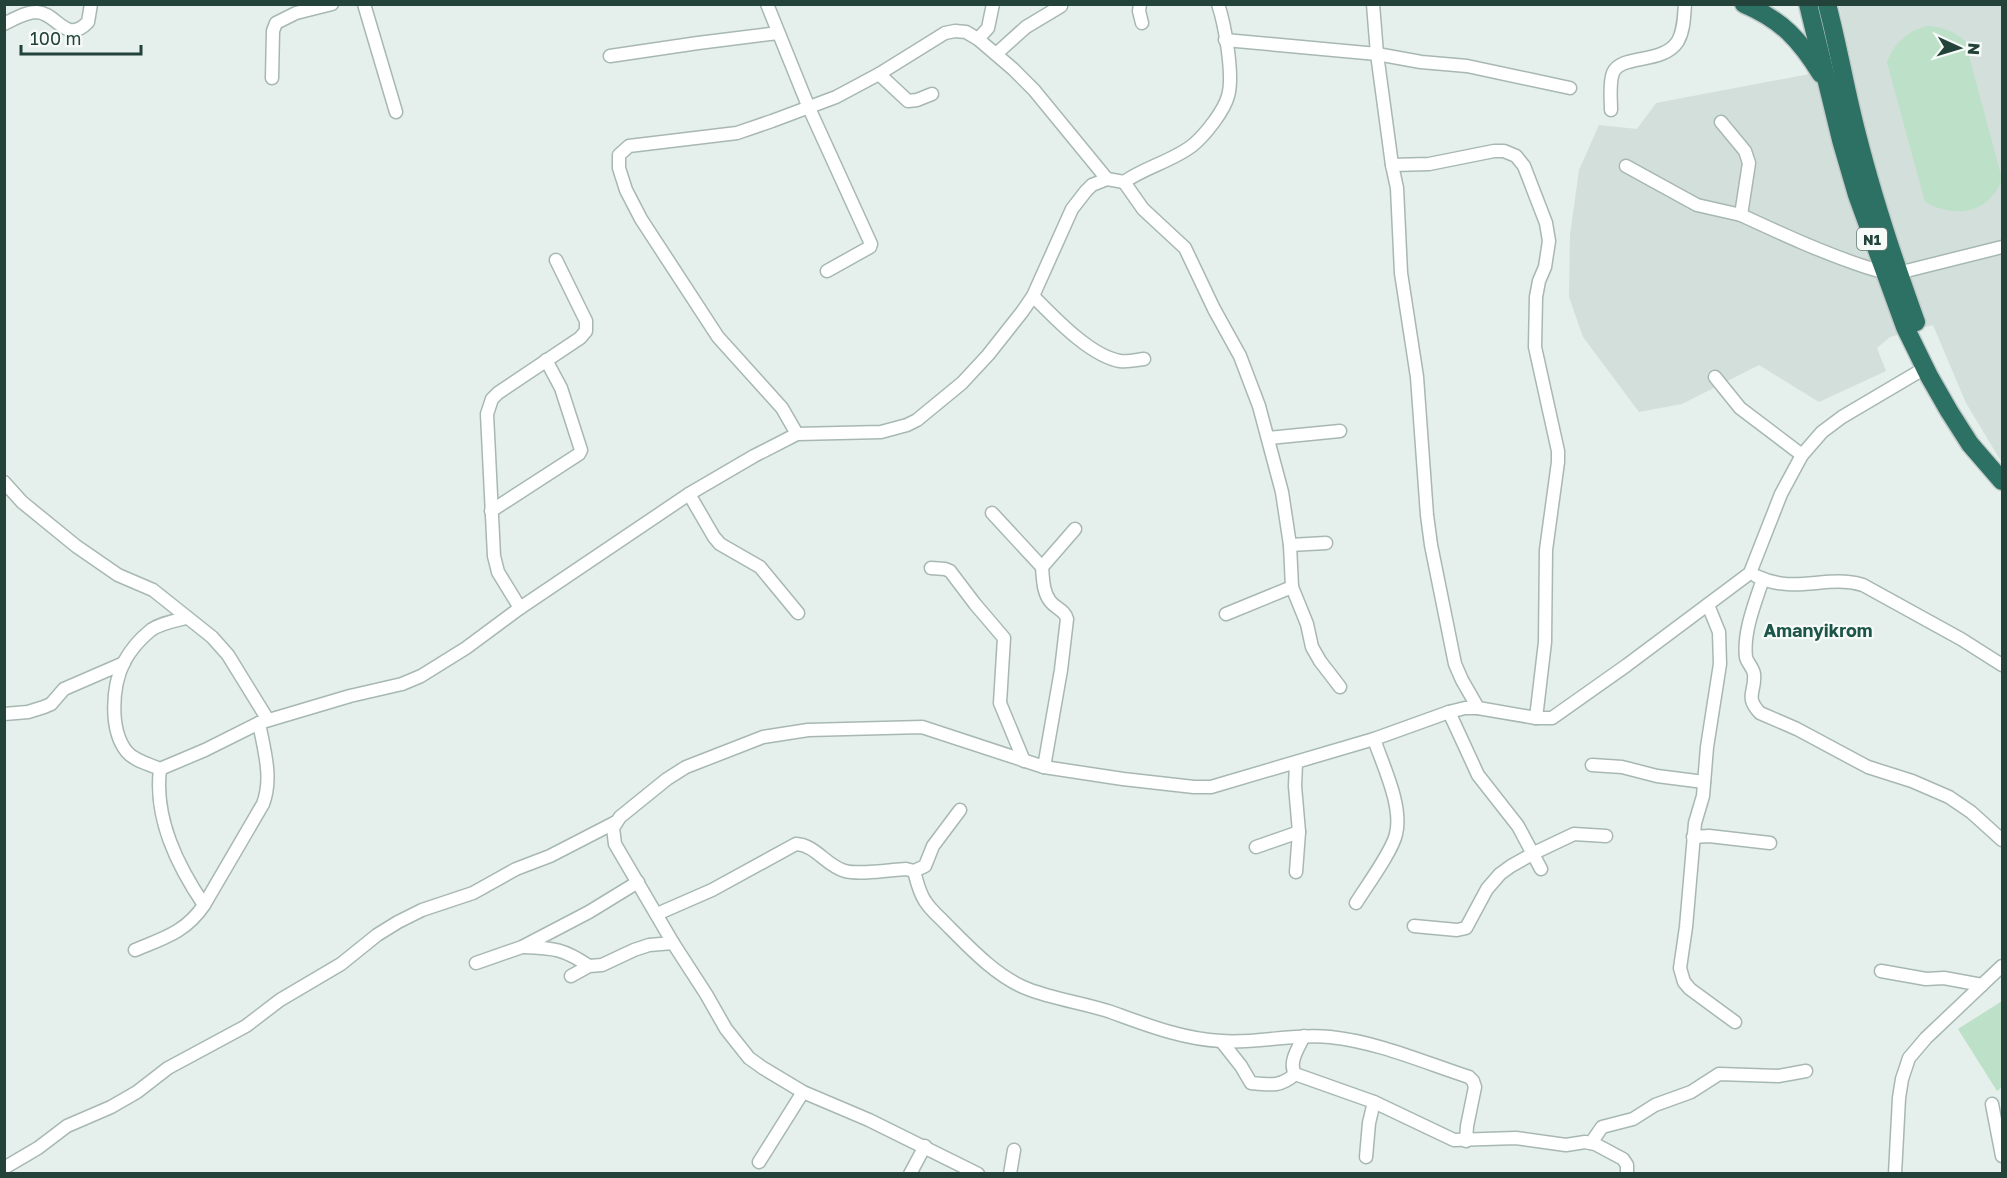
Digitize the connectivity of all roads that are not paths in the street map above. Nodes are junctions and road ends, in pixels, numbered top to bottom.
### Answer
1 (92, 4) edge
2 (332, 4) edge
3 (364, 4) edge
4 (767, 4) edge
5 (993, 4) edge
6 (1140, 4) edge
7 (1218, 4) edge
8 (1373, 4) edge
9 (1685, 4) edge
10 (1744, 4) edge
11 (1808, 4) edge
12 (1827, 4) edge
13 (1061, 6) edge
14 (1142, 23) dead end
15 (4, 24) edge
16 (778, 33) junction
17 (978, 39) junction
18 (1226, 40) junction
19 (996, 54) junction
20 (1377, 54) junction
21 (610, 56) dead end
22 (879, 74) junction
23 (272, 78) dead end
24 (1570, 88) dead end
25 (1829, 89) junction
26 (932, 94) dead end
27 (809, 108) junction
28 (1611, 110) dead end
29 (396, 112) dead end
30 (1721, 122) dead end
31 (1392, 165) junction
32 (1626, 166) dead end
33 (1107, 179) junction
34 (1124, 182) junction
35 (1741, 215) junction
36 (2002, 247) edge
37 (555, 260) dead end
38 (827, 271) dead end
39 (1891, 273) junction
40 (1033, 296) junction
41 (1144, 358) dead end
42 (546, 360) junction
43 (1925, 368) junction
44 (1715, 377) dead end
45 (1340, 431) dead end
46 (797, 434) junction
47 (1269, 438) junction
48 (1802, 454) junction
49 (1980, 455) junction
50 (2002, 481) edge
51 (4, 482) edge
52 (688, 494) junction
53 (491, 511) junction
54 (993, 513) dead end
55 (1075, 530) dead end
56 (1326, 543) dead end
57 (1290, 545) junction
58 (1042, 567) junction
59 (930, 568) dead end
60 (1750, 573) junction
61 (1763, 579) junction
62 (1292, 586) junction
63 (1708, 605) junction
64 (520, 608) junction
65 (798, 613) dead end
66 (1226, 614) dead end
67 (186, 618) junction
68 (124, 663) junction
69 (2002, 665) edge
70 (1340, 687) dead end
71 (1478, 708) junction
72 (1449, 712) junction
73 (4, 714) edge
74 (1536, 718) junction
75 (263, 721) junction
76 (1374, 739) junction
77 (1024, 761) junction
78 (1296, 763) junction
79 (1592, 765) dead end
80 (1044, 767) junction
81 (160, 769) junction
82 (1704, 782) junction
83 (960, 810) dead end
84 (616, 822) junction
85 (1299, 832) junction
86 (1606, 836) dead end
87 (1693, 837) junction
88 (2002, 840) edge
89 (1770, 843) dead end
90 (1256, 847) dead end
91 (1534, 853) junction
92 (1541, 869) dead end
93 (914, 871) junction
94 (1296, 872) dead end
95 (638, 882) junction
96 (1356, 903) dead end
97 (204, 905) junction
98 (657, 914) junction
99 (1414, 926) dead end
100 (672, 943) junction
101 (522, 947) junction
102 (135, 950) dead end
103 (476, 963) dead end
104 (590, 966) junction
105 (2002, 966) edge
106 (1881, 971) dead end
107 (572, 976) dead end
108 (1982, 985) junction
109 (1735, 1022) dead end
110 (1304, 1036) junction
111 (1222, 1042) junction
112 (1806, 1071) dead end
113 (1295, 1074) junction
114 (803, 1092) junction
115 (1374, 1102) junction
116 (1992, 1104) dead end
117 (1466, 1141) junction
118 (1591, 1143) junction
119 (925, 1146) junction
120 (1014, 1150) dead end
121 (2002, 1156) edge
122 (1366, 1157) dead end
123 (759, 1162) dead end
124 (6, 1166) edge
125 (910, 1173) edge
126 (978, 1173) edge
127 (1010, 1173) edge
128 (1628, 1173) edge
129 (1895, 1173) edge

1 - 15 street
2 - 23 street
3 - 29 street
4 - 16 street
5 - 17 street
6 - 14 street
7 - 18 street
8 - 20 street
9 - 28 street
10 - 25 highway
11 - 25 highway, N1
12 - 39 highway, N1
13 - 19 street
16 - 21 street
16 - 27 street
17 - 19 street
17 - 22 street
18 - 20 street
18 - 34 street
19 - 33 street
20 - 24 street
20 - 31 street
22 - 26 street
22 - 27 street
25 - 39 highway, N1
27 - 38 street
27 - 46 street
30 - 35 street
31 - 71 street
31 - 74 street
32 - 35 street
33 - 34 street
33 - 40 street
34 - 47 street
35 - 39 street
36 - 39 street
37 - 42 street
39 - 43 highway, N1
39 - 49 highway, N1
40 - 41 street
40 - 46 street
42 - 53 street
42 - 53 street
43 - 48 street
43 - 49 highway, N1
44 - 48 street
45 - 47 street
46 - 52 street
47 - 57 street
48 - 60 street
49 - 50 highway, N1
51 - 67 street
52 - 64 street
52 - 65 street
53 - 64 street
54 - 58 street
55 - 58 street
56 - 57 street
57 - 62 street
58 - 80 street
59 - 77 street
60 - 61 street
60 - 63 street
61 - 69 street
61 - 88 street
62 - 66 street
62 - 70 street
63 - 74 street
63 - 82 street
64 - 75 street
67 - 68 street
67 - 75 street
68 - 73 street
68 - 81 street
71 - 72 street
71 - 74 street
72 - 76 street
72 - 91 street
75 - 81 street
75 - 97 street
76 - 78 street
76 - 96 street
77 - 80 street
77 - 84 street
78 - 80 street
78 - 85 street
79 - 82 street
81 - 97 street
82 - 87 street
83 - 93 street
84 - 95 street
84 - 124 street
85 - 90 street
85 - 94 street
86 - 91 street
87 - 89 street
87 - 109 street
91 - 92 street
91 - 99 street
93 - 98 street
93 - 111 street
95 - 98 street
95 - 101 street
97 - 102 street
98 - 100 street
100 - 104 street
100 - 114 street
101 - 103 street
101 - 104 street
104 - 107 street
105 - 108 street
106 - 108 street
108 - 129 street
110 - 111 street
110 - 113 street
110 - 117 street
111 - 113 street
112 - 118 street
113 - 115 street
114 - 119 street
114 - 123 street
115 - 117 street
115 - 122 street
116 - 121 street
117 - 118 street
118 - 128 street
119 - 125 street
119 - 126 street
120 - 127 street

